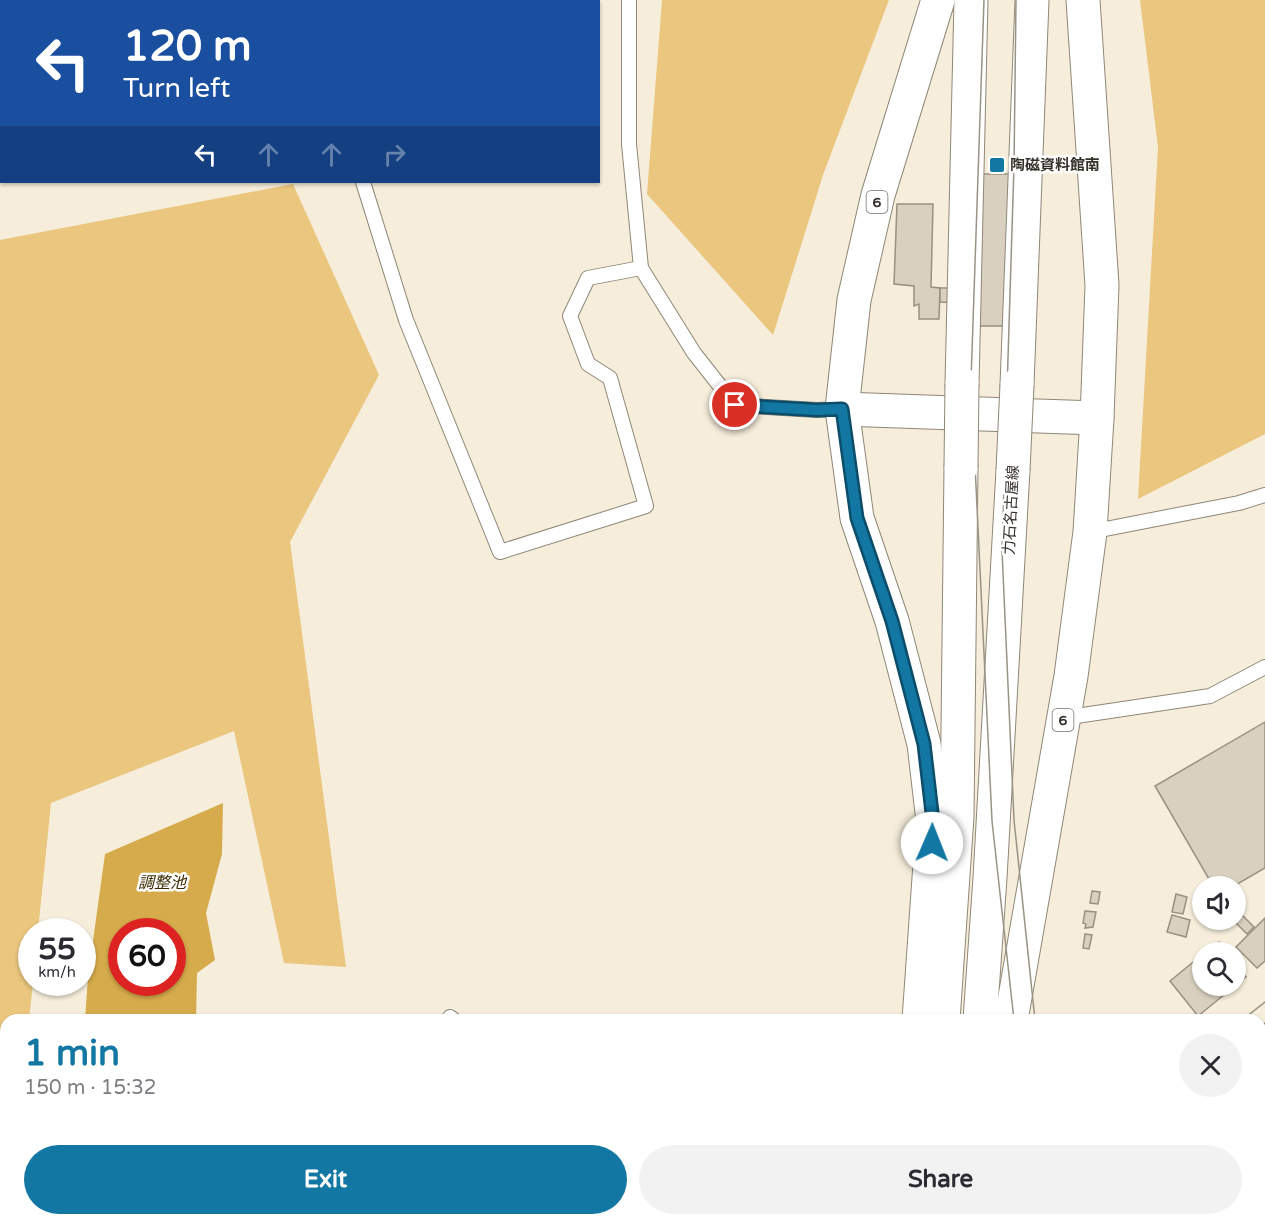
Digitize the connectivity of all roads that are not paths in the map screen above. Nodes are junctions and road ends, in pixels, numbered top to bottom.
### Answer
1 (629, 0) edge
2 (938, 0) edge
3 (971, 0) edge
4 (1032, 0) edge
5 (1083, 0) edge
6 (363, 183) edge
7 (640, 268) junction
8 (842, 409) junction
9 (1097, 418) junction
10 (1265, 495) edge
11 (1090, 532) junction
12 (1265, 667) edge
13 (1063, 718) junction
14 (919, 1014) edge
15 (943, 1014) edge
16 (980, 1014) edge
17 (1012, 1014) edge

1 - 7 lane
2 - 8 main road, 6
3 - 15 main road, bridge
4 - 16 main road, 力石名古屋線, bridge
5 - 9 main road, 6
6 - 7 lane
7 - 8 lane
8 - 9 main road
8 - 14 main road, 6
9 - 11 main road, 6
10 - 11 lane
11 - 13 main road, 6
12 - 13 lane
13 - 17 main road, 6

